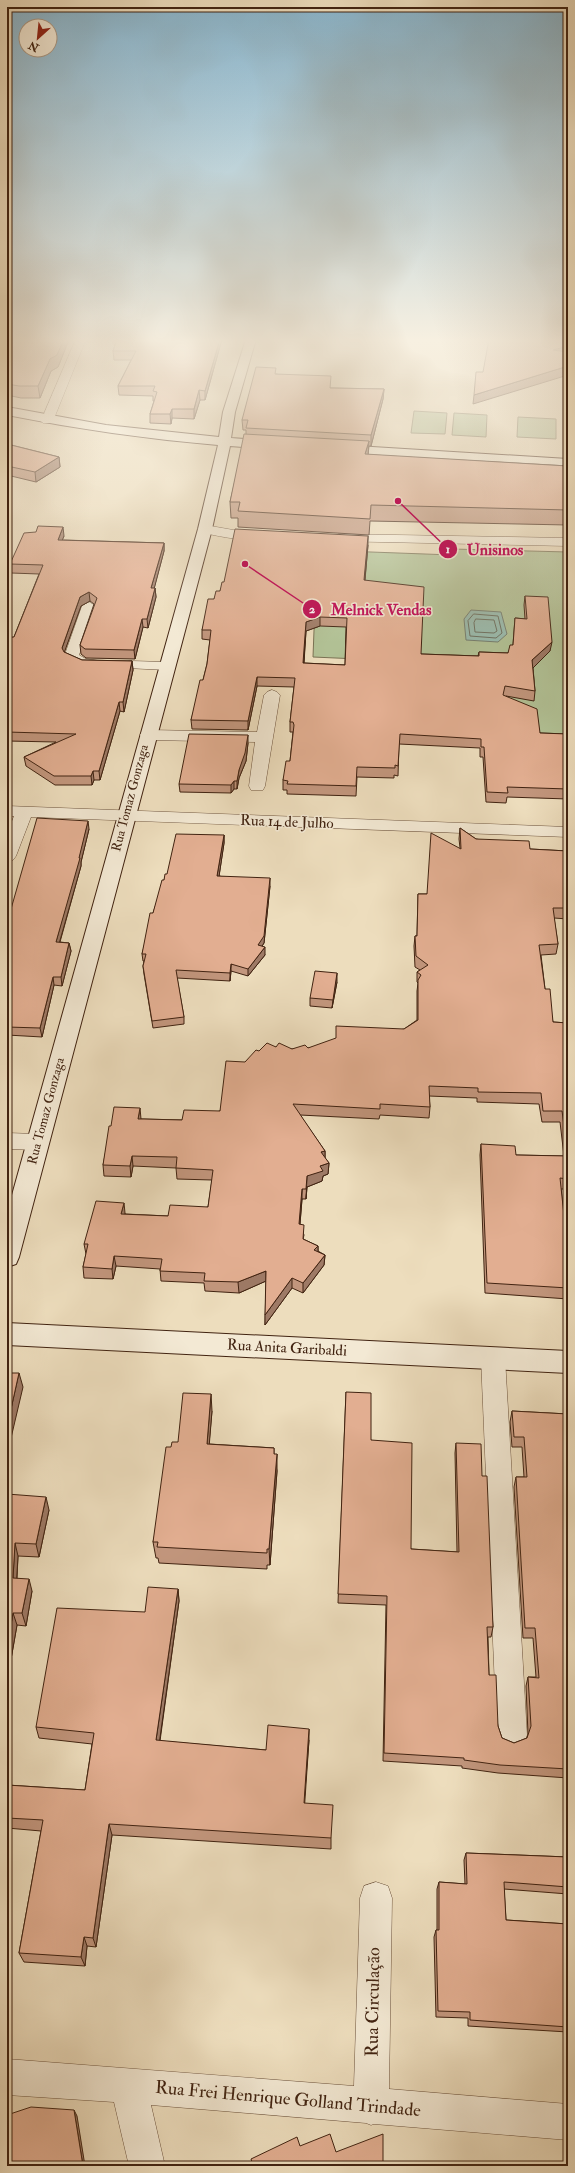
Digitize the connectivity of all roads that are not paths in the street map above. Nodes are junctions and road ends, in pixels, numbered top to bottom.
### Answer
1 (117, 440) edge
2 (183, 440) edge
3 (225, 440) edge
4 (224, 446) junction
5 (280, 450) edge
6 (568, 463) edge
7 (568, 472) edge
8 (205, 529) junction
9 (278, 536) edge
10 (324, 538) edge
11 (568, 542) edge
12 (89, 606) edge
13 (167, 666) junction
14 (272, 695) dead end
15 (148, 735) junction
16 (264, 737) junction
17 (257, 786) dead end
18 (15, 811) edge
19 (126, 815) junction
20 (568, 832) edge
21 (7, 856) edge
22 (7, 1141) edge
23 (38, 1142) junction
24 (7, 1257) edge
25 (7, 1334) edge
26 (493, 1358) junction
27 (568, 1362) edge
28 (512, 1735) dead end
29 (376, 1898) dead end
30 (7, 2077) edge
31 (128, 2085) junction
32 (371, 2106) junction
33 (568, 2122) edge
34 (148, 2166) edge

1 - 4 street
2 - 4 street
3 - 4 street, Rua Tomaz Gonzaga
4 - 5 street
4 - 8 street, Rua Tomaz Gonzaga
6 - 7 street
8 - 9 street
8 - 13 street, Rua Tomaz Gonzaga
10 - 11 street
12 - 13 street
13 - 15 street, Rua Tomaz Gonzaga
14 - 16 street
15 - 16 street
15 - 19 street, Rua Tomaz Gonzaga
16 - 17 street
18 - 19 street, Rua 14 de Julho
18 - 21 street
19 - 20 street, Rua 14 de Julho
19 - 23 street, Rua Tomaz Gonzaga
22 - 23 street
23 - 24 street, Rua Tomaz Gonzaga
25 - 26 street, Rua Anita Garibaldi
26 - 27 street, Rua Anita Garibaldi
26 - 28 street
29 - 32 street, Rua Circulação
30 - 31 street, Rua Frei Henrique Golland Trindade
31 - 32 street, Rua Frei Henrique Golland Trindade
31 - 34 street
32 - 33 street, Rua Frei Henrique Golland Trindade

